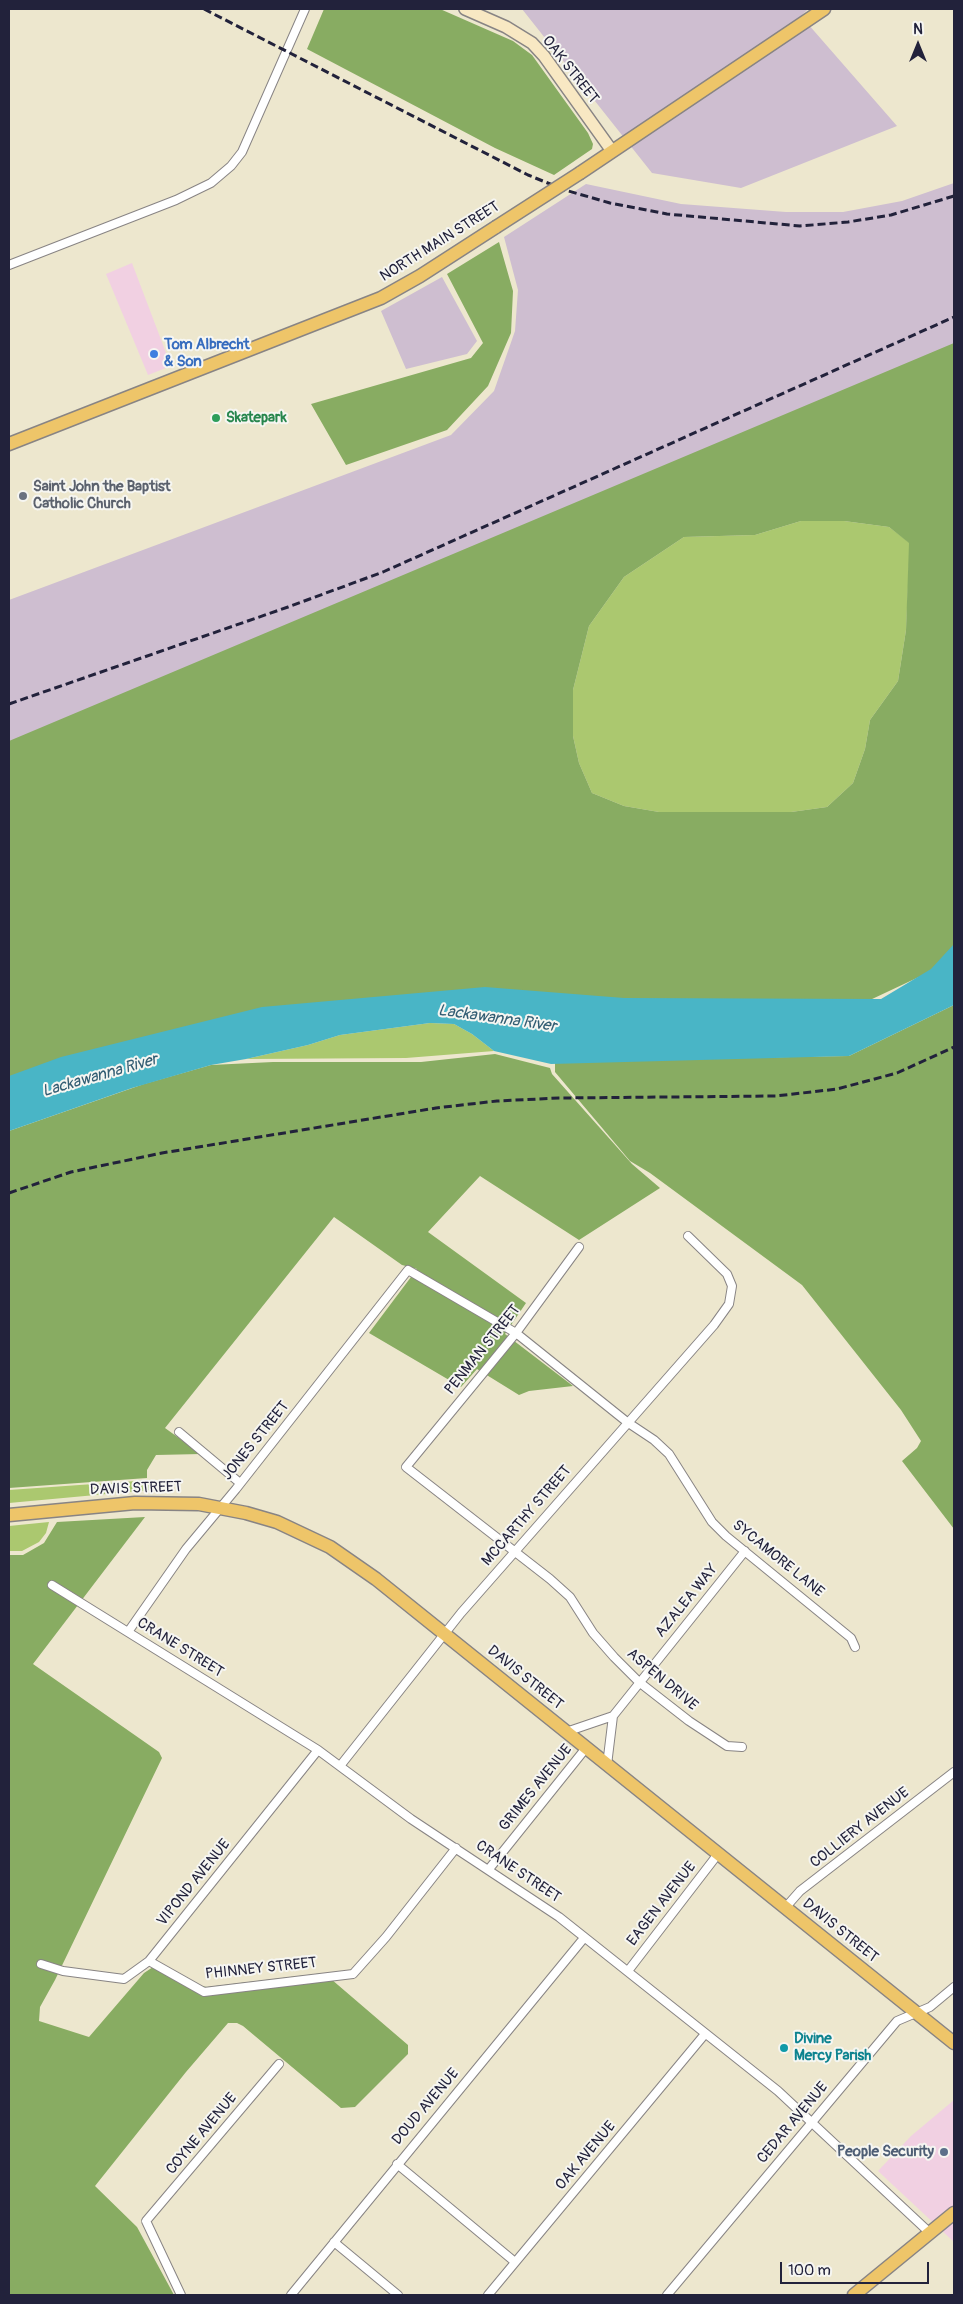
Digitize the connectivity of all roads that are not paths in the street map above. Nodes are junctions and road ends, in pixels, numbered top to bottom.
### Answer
1 (305, 9) edge
2 (465, 9) edge
3 (824, 9) edge
4 (612, 151) junction
5 (9, 265) edge
6 (9, 444) edge
7 (688, 1236) dead end
8 (579, 1247) dead end
9 (408, 1270) joint
10 (516, 1333) junction
11 (627, 1422) junction
12 (179, 1432) dead end
13 (406, 1467) joint
14 (240, 1483) junction
15 (220, 1507) junction
16 (9, 1515) edge
17 (745, 1551) junction
18 (514, 1552) junction
19 (52, 1585) dead end
20 (128, 1632) junction
21 (444, 1633) junction
22 (855, 1648) dead end
23 (639, 1682) junction
24 (613, 1716) junction
25 (566, 1732) junction
26 (742, 1747) dead end
27 (586, 1748) junction
28 (318, 1750) junction
29 (607, 1765) junction
30 (340, 1766) junction
31 (954, 1772) edge
32 (456, 1848) junction
33 (718, 1854) junction
34 (489, 1869) junction
35 (785, 1908) junction
36 (584, 1938) junction
37 (149, 1961) junction
38 (41, 1964) dead end
39 (628, 1971) junction
40 (954, 1987) edge
41 (918, 2013) junction
42 (706, 2034) junction
43 (954, 2043) edge
44 (279, 2064) dead end
45 (812, 2122) junction
46 (397, 2164) junction
47 (954, 2214) edge
48 (930, 2233) junction
49 (334, 2242) junction
50 (515, 2262) junction
51 (181, 2295) edge
52 (291, 2295) edge
53 (398, 2295) edge
54 (488, 2295) edge
55 (667, 2295) edge
56 (854, 2295) edge

1 - 5 street
2 - 4 street, OAK STREET
3 - 4 main road, NORTH MAIN STREET
4 - 6 main road, NORTH MAIN STREET, bridge
7 - 11 street, MCCARTHY STREET
8 - 10 street, PENMAN STREET
9 - 10 street, SYCAMORE LANE
9 - 14 street, JONES STREET
10 - 11 street, SYCAMORE LANE
10 - 13 street, PENMAN STREET
11 - 17 street, SYCAMORE LANE
11 - 18 street, MCCARTHY STREET
12 - 14 street
13 - 18 street, ASPEN DRIVE
14 - 15 street, JONES STREET
15 - 16 main road, DAVIS STREET
15 - 20 street, JONES STREET
15 - 21 main road, DAVIS STREET
17 - 22 street, SYCAMORE LANE
17 - 23 street, AZALEA WAY
18 - 21 street, MCCARTHY STREET
18 - 23 street, ASPEN DRIVE
19 - 20 street, CRANE STREET
20 - 28 street, CRANE STREET
21 - 25 main road, DAVIS STREET
21 - 30 street, MCCARTHY STREET
23 - 24 street, AZALEA WAY
23 - 26 street, ASPEN DRIVE
24 - 25 street
24 - 29 street
25 - 27 main road, DAVIS STREET
27 - 29 main road, DAVIS STREET
27 - 34 street, GRIMES AVENUE
28 - 30 street, CRANE STREET
28 - 37 street, VIPOND AVENUE
29 - 33 main road, DAVIS STREET
30 - 32 street, CRANE STREET
31 - 35 street, COLLIERY AVENUE
32 - 34 street, CRANE STREET
32 - 37 street, PHINNEY STREET
33 - 35 main road, DAVIS STREET
33 - 39 street, EAGEN AVENUE
34 - 36 street, CRANE STREET
35 - 41 main road, DAVIS STREET
36 - 39 street, CRANE STREET
36 - 46 street, DOUD AVENUE
37 - 38 street, VIPOND AVENUE
39 - 42 street, CRANE STREET
40 - 41 street, CEDAR AVENUE
41 - 43 main road, DAVIS STREET
41 - 45 street, CEDAR AVENUE
42 - 45 street, CRANE STREET
42 - 50 street, OAK AVENUE
44 - 51 street, COYNE AVENUE
45 - 48 street, CRANE STREET
45 - 55 street, CEDAR AVENUE
46 - 49 street, DOUD AVENUE
46 - 50 street
47 - 48 main road
48 - 56 main road
49 - 52 street, DOUD AVENUE
49 - 53 street
50 - 54 street, OAK AVENUE

